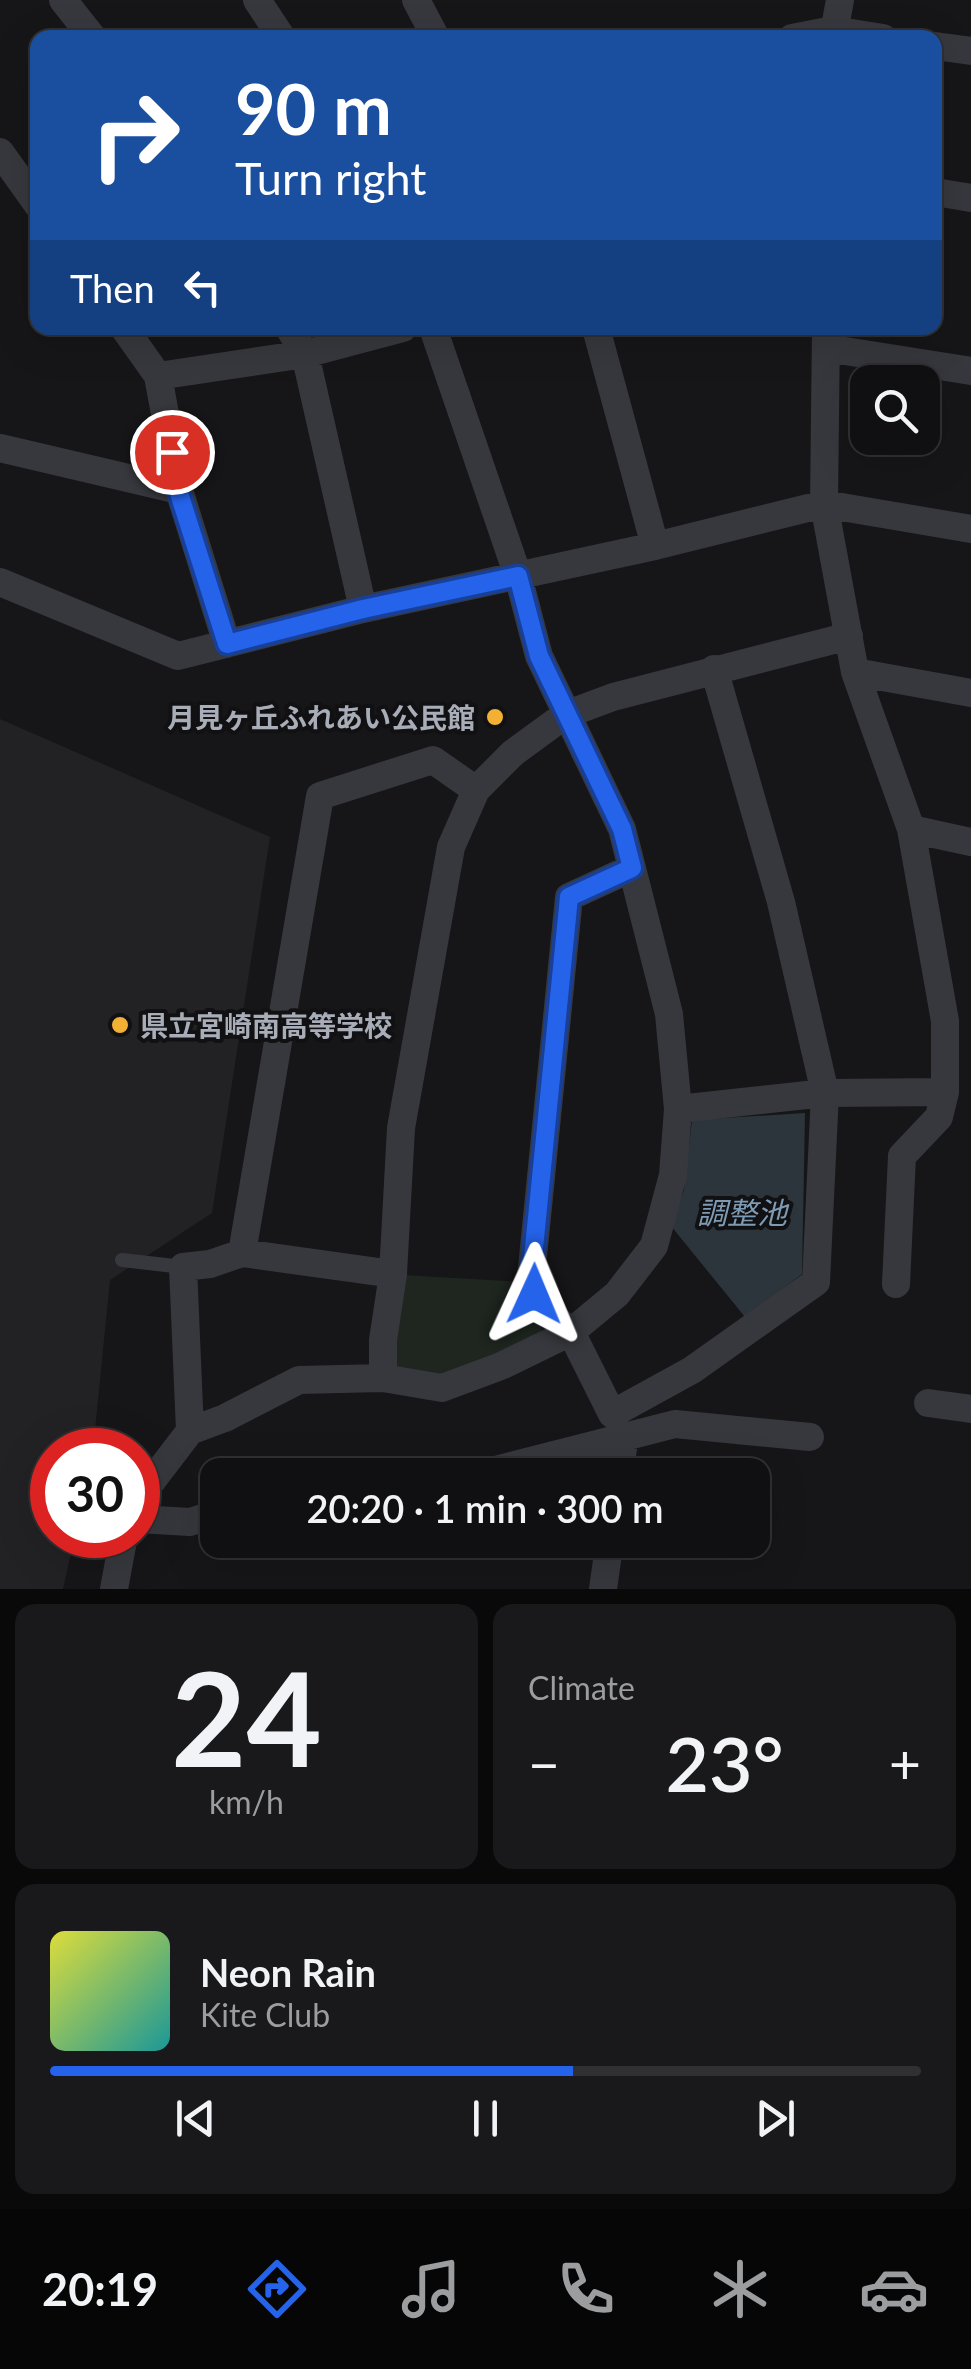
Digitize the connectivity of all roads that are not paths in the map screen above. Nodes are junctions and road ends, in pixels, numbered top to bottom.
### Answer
1 (63, 0) edge
2 (257, 0) edge
3 (416, 0) edge
4 (840, 0) edge
5 (86, 30) edge
6 (277, 30) edge
7 (432, 30) edge
8 (834, 30) edge
9 (942, 47) edge
10 (971, 51) edge
11 (0, 152) edge
12 (942, 193) edge
13 (30, 194) edge
14 (971, 198) edge
15 (129, 335) edge
16 (293, 335) edge
17 (377, 335) edge
18 (435, 335) edge
19 (598, 335) edge
20 (826, 338) edge
21 (305, 354) junction
22 (971, 370) edge
23 (158, 376) junction
24 (0, 448) edge
25 (178, 490) junction
26 (824, 504) junction
27 (971, 529) edge
28 (655, 546) junction
29 (518, 576) junction
30 (0, 582) edge
31 (363, 609) junction
32 (849, 636) junction
33 (227, 644) junction
34 (714, 669) junction
35 (856, 672) junction
36 (971, 693) edge
37 (566, 715) junction
38 (476, 790) junction
39 (911, 829) junction
40 (971, 842) edge
41 (632, 868) junction
42 (958, 1023) edge
43 (945, 1092) junction
44 (826, 1093) junction
45 (678, 1108) junction
46 (242, 1253) junction
47 (122, 1260) dead end
48 (183, 1267) junction
49 (392, 1274) junction
50 (896, 1284) dead end
51 (571, 1332) junction
52 (383, 1378) junction
53 (928, 1403) dead end
54 (971, 1409) edge
55 (190, 1430) junction
56 (625, 1435) junction
57 (810, 1437) dead end
58 (539, 1458) edge
59 (622, 1458) edge
60 (160, 1470) edge
61 (160, 1511) edge
62 (200, 1512) edge
63 (200, 1516) edge
64 (160, 1520) edge
65 (120, 1558) edge
66 (608, 1558) edge
67 (114, 1589) edge
68 (604, 1589) edge

1 - 5 street
2 - 6 street
3 - 7 street
4 - 8 street
9 - 10 street
11 - 13 street
12 - 14 street
15 - 23 street
16 - 21 street
17 - 21 street
18 - 29 street
19 - 28 street
20 - 22 street
20 - 26 street
21 - 23 street
21 - 31 street
23 - 25 street
24 - 25 street
25 - 33 street
26 - 27 street
26 - 28 street
26 - 32 street
28 - 29 street
29 - 31 street
29 - 37 street
30 - 33 street
31 - 33 street
32 - 34 street
32 - 35 street
34 - 37 street
34 - 44 street
35 - 36 street
35 - 39 street
37 - 38 street
37 - 41 street
38 - 46 street
38 - 49 street
39 - 40 street
39 - 42 street
41 - 45 street
41 - 51 street
42 - 43 street
43 - 44 street
43 - 50 street
44 - 45 street
44 - 51 street
45 - 51 street
46 - 48 street
46 - 49 street
47 - 48 lane
48 - 55 street
49 - 52 street
51 - 52 street
52 - 55 street
53 - 54 street
55 - 60 street
56 - 57 street
56 - 58 street
56 - 59 street
61 - 62 lane
63 - 64 street
65 - 67 street
66 - 68 street

